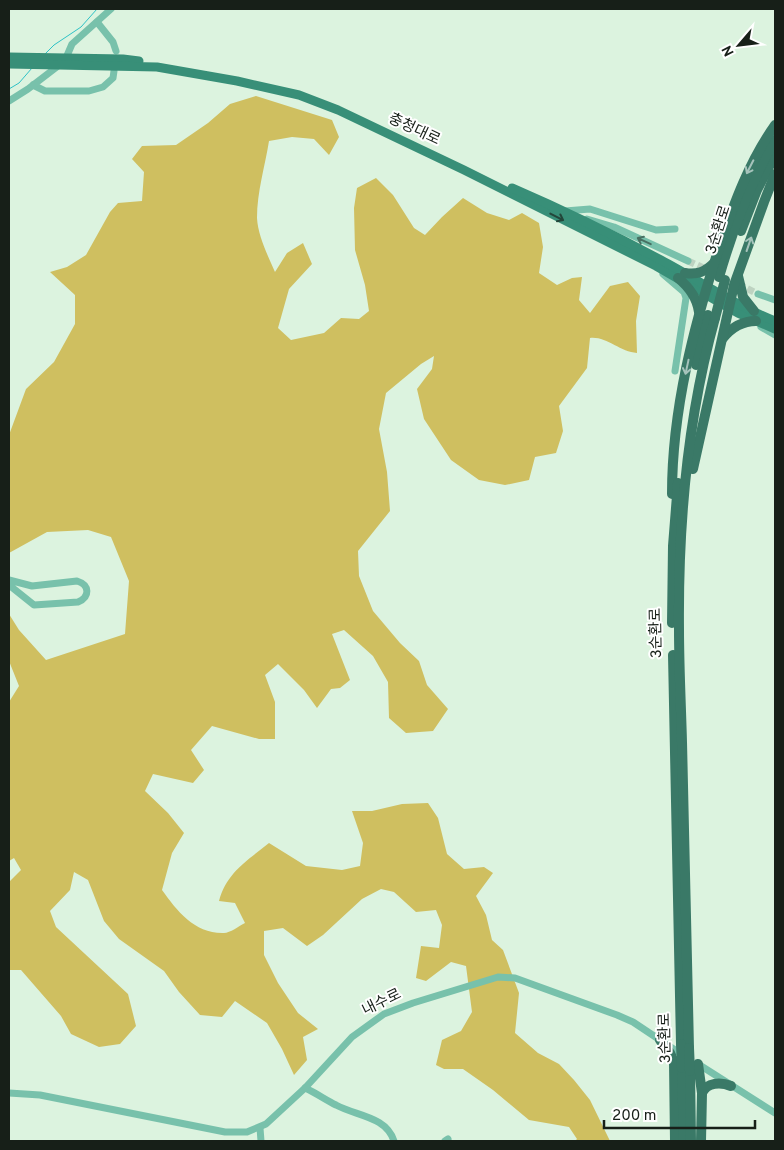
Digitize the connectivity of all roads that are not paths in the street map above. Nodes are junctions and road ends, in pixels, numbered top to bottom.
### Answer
1 (110, 9) edge
2 (97, 22) junction
3 (75, 42) junction
4 (116, 51) dead end
5 (9, 57) edge
6 (93, 59) junction
7 (60, 61) junction
8 (9, 64) edge
9 (114, 71) dead end
10 (33, 85) junction
11 (9, 101) edge
12 (775, 125) edge
13 (775, 140) edge
14 (775, 155) edge
15 (775, 174) edge
16 (564, 210) junction
17 (575, 216) junction
18 (675, 229) dead end
19 (627, 251) junction
20 (688, 261) tunnel mouth
21 (714, 262) junction
22 (738, 274) junction
23 (681, 276) junction
24 (722, 279) junction
25 (704, 294) junction
26 (758, 294) tunnel mouth
27 (775, 300) edge
28 (729, 307) junction
29 (707, 316) junction
30 (755, 316) junction
31 (775, 321) edge
32 (775, 329) edge
33 (775, 335) edge
34 (722, 339) junction
35 (675, 370) dead end
36 (680, 554) junction
37 (9, 580) edge
38 (9, 585) edge
39 (660, 1040) junction
40 (684, 1049) junction
41 (688, 1068) junction
42 (731, 1086) junction
43 (305, 1088) junction
44 (9, 1093) edge
45 (702, 1093) junction
46 (775, 1113) edge
47 (260, 1128) junction
48 (261, 1141) edge
49 (394, 1141) edge
50 (675, 1141) edge
51 (684, 1141) edge
52 (691, 1141) edge
53 (700, 1141) edge

1 - 2 street
2 - 3 street
2 - 4 street
3 - 6 street
3 - 7 street
5 - 7 main road, 충청대로
6 - 7 main road, 충청대로
6 - 16 main road, 충청대로
7 - 8 main road, 충청대로
7 - 10 street
7 -> 19 main road, 충청대로
9 - 10 street
10 - 11 street
12 -> 21 highway
13 - 24 highway, 3순환로
14 - 24 highway, 3순환로
22 -> 15 highway
16 - 17 main road, 충청대로
16 - 18 street
20 -> 17 street
17 - 23 main road, 충청대로
19 - 23 main road, 충청대로
19 - 35 street
21 - 23 highway
21 - 24 highway
22 - 24 highway
22 - 30 highway
23 - 25 main road, 충청대로
23 - 29 highway
24 - 25 highway
24 - 28 highway
24 - 29 highway, 3순환로
25 - 28 highway
25 - 28 main road, 충청대로
25 - 29 highway
26 - 27 street
28 - 30 main road, 충청대로
28 - 34 highway
29 - 36 highway, 3순환로
29 -> 40 highway, 3순환로
30 - 31 main road, 충청대로
30 - 32 main road, 충청대로
30 - 33 street
30 - 34 highway
34 - 36 highway
36 - 40 highway, 3순환로
37 - 38 street
39 - 40 street, 내수로
39 - 41 highway
39 - 43 street, 내수로
40 - 41 highway, 3순환로, bridge
40 - 41 street, 내수로
41 - 42 street, 내수로
41 - 45 highway
41 - 50 highway
41 - 51 highway, 3순환로
41 - 52 highway, 3순환로
42 - 45 highway
42 - 46 street, 내수로
43 - 47 street, 내수로
43 - 49 street
44 - 47 street, 내수로
45 - 53 highway
47 - 48 street

